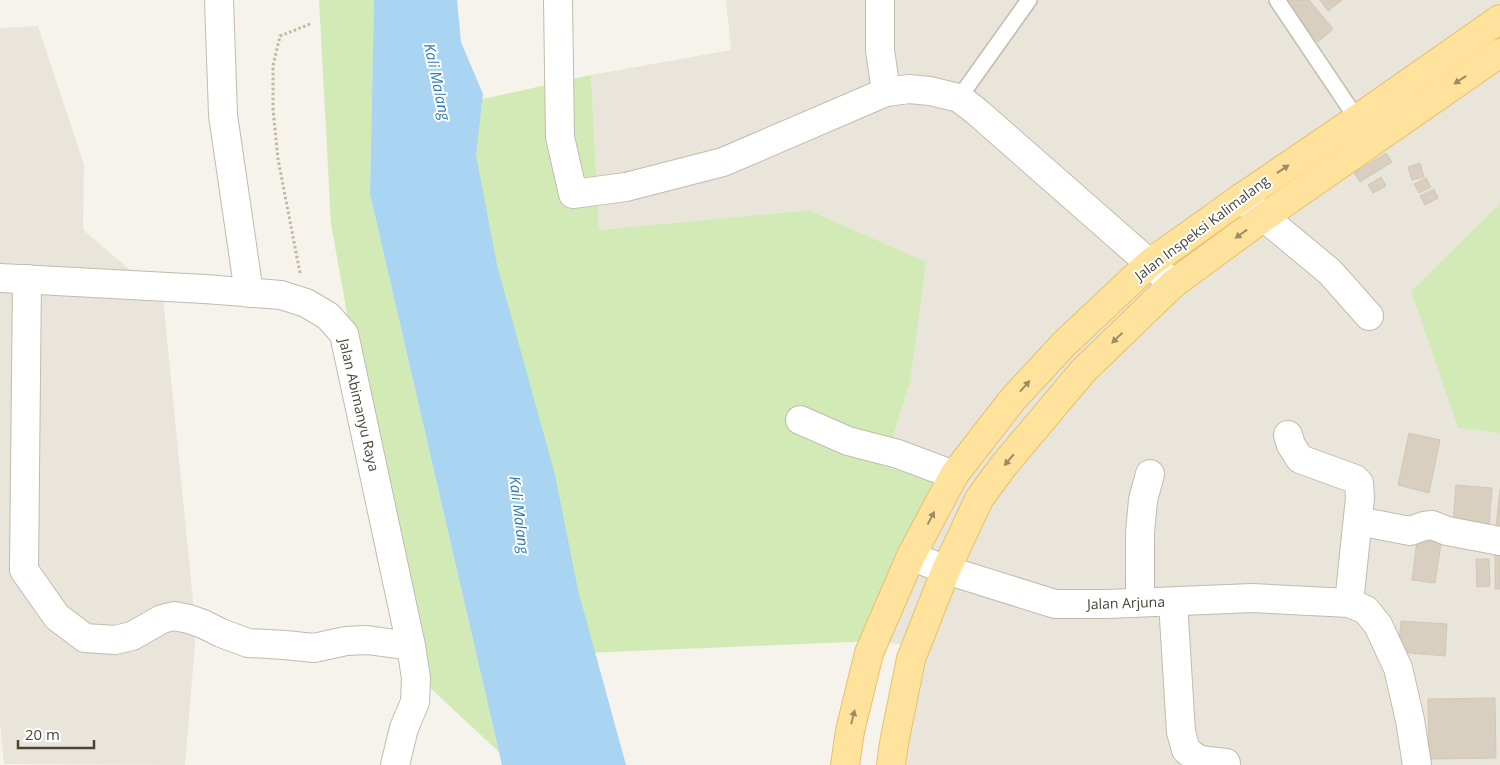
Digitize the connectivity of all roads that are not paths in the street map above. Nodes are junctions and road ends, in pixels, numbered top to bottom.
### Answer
1 (219, 0) edge
2 (558, 0) edge
3 (880, 0) edge
4 (1029, 0) edge
5 (1276, 0) edge
6 (1500, 19) edge
7 (1500, 53) edge
8 (886, 92) junction
9 (960, 98) junction
10 (1357, 119) junction
11 (1241, 198) junction
12 (1264, 217) junction
13 (1150, 263) junction
14 (0, 278) edge
15 (27, 279) junction
16 (1173, 284) junction
17 (249, 293) junction
18 (1369, 316) dead end
19 (800, 420) dead end
20 (1288, 435) dead end
21 (1150, 474) dead end
22 (954, 475) junction
23 (1358, 521) junction
24 (1500, 542) edge
25 (911, 556) junction
26 (946, 570) junction
27 (1140, 602) junction
28 (1173, 602) junction
29 (1349, 603) junction
30 (411, 646) junction
31 (1226, 763) dead end
32 (395, 765) edge
33 (845, 765) edge
34 (891, 765) edge
35 (1417, 765) edge

1 - 17 street
2 - 8 street
3 - 8 street
4 - 9 lane
5 - 10 lane
6 - 10 main road, Jalan Inspeksi Kalimalang
7 -> 12 main road, Jalan Inspeksi Kalimalang
8 - 9 street
9 - 13 street
11 -> 10 main road, Jalan Inspeksi Kalimalang
11 - 12 street
11 - 13 main road, Jalan Inspeksi Kalimalang
12 -> 16 main road, Jalan Inspeksi Kalimalang
12 - 18 street
13 - 16 street
22 -> 13 main road, Jalan Inspeksi Kalimalang
14 - 15 street, Jalan Abimanyu Raya
15 - 17 street, Jalan Abimanyu Raya
15 - 30 street
16 -> 26 main road, Jalan Inspeksi Kalimalang
17 - 30 street, Jalan Abimanyu Raya
19 - 22 street
20 - 23 street
21 - 27 street
25 -> 22 main road, Jalan Inspeksi Kalimalang
23 - 24 street
23 - 29 street
25 - 26 street, Jalan Arjuna
33 -> 25 main road, Jalan Inspeksi Kalimalang
26 - 27 street, Jalan Arjuna
26 - 34 main road, Jalan Inspeksi Kalimalang
27 - 28 street, Jalan Arjuna
28 - 29 street, Jalan Arjuna
28 - 31 street
29 - 35 street
30 - 32 street, Jalan Abimanyu Raya

